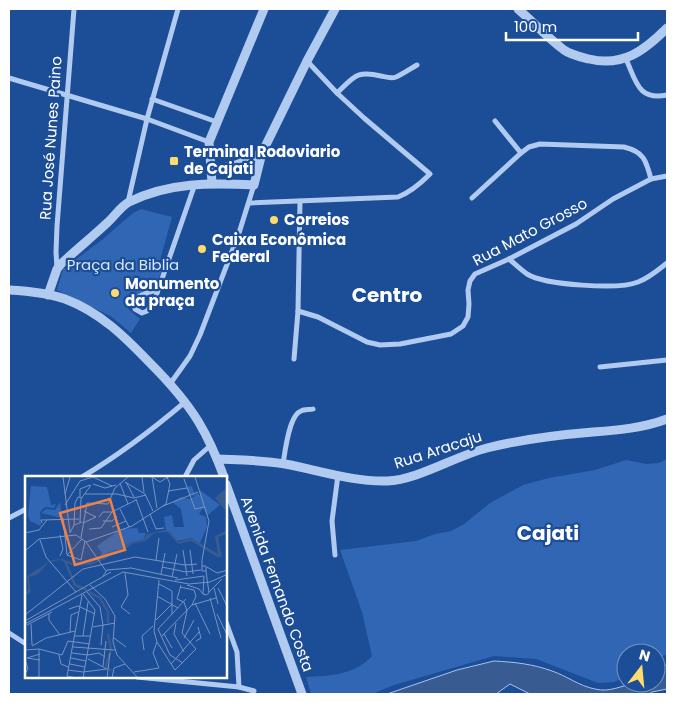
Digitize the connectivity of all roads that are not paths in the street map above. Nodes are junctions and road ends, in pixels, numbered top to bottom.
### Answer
1 (74, 9) edge
2 (178, 9) edge
3 (264, 9) edge
4 (335, 9) edge
5 (518, 9) edge
6 (667, 28) edge
7 (626, 59) junction
8 (308, 60) junction
9 (417, 65) dead end
10 (9, 78) edge
11 (337, 93) junction
12 (66, 94) junction
13 (667, 95) edge
14 (152, 99) junction
15 (147, 119) junction
16 (495, 121) dead end
17 (217, 122) junction
18 (209, 142) junction
19 (520, 153) junction
20 (262, 154) junction
21 (211, 171) junction
22 (667, 176) edge
23 (652, 178) junction
24 (212, 183) junction
25 (195, 184) junction
26 (254, 185) junction
27 (472, 198) dead end
28 (300, 201) junction
29 (128, 203) junction
30 (249, 203) junction
31 (509, 259) junction
32 (667, 264) edge
33 (57, 269) junction
34 (9, 290) edge
35 (157, 290) junction
36 (48, 295) junction
37 (298, 311) junction
38 (294, 358) dead end
39 (667, 360) edge
40 (600, 367) dead end
41 (170, 384) junction
42 (185, 402) junction
43 (313, 409) dead end
44 (667, 419) edge
45 (211, 446) junction
46 (217, 459) junction
47 (282, 464) junction
48 (338, 474) junction
49 (84, 476) edge
50 (186, 476) edge
51 (224, 476) edge
52 (228, 490) edge
53 (25, 510) edge
54 (9, 518) edge
55 (335, 555) dead end
56 (228, 627) edge
57 (9, 632) edge
58 (25, 643) edge
59 (147, 678) edge
60 (239, 687) junction
61 (254, 691) dead end
62 (302, 694) edge

1 - 12 street, Rua José Nunes Paino
2 - 14 street
3 - 17 street
4 - 8 street
5 - 7 street
6 - 7 street
7 - 13 street
8 - 11 street
8 - 20 street
9 - 11 street
10 - 12 street
11 - 28 street
12 - 15 street
12 - 33 street, Rua José Nunes Paino
14 - 15 street
14 - 17 street
15 - 18 street
15 - 29 street
16 - 19 street
17 - 18 street
18 - 21 street
19 - 23 street
19 - 27 street
20 - 21 street
20 - 26 street
21 - 24 street
22 - 23 street, Rua Mato Grosso
23 - 31 street, Rua Mato Grosso
24 - 25 street
24 - 26 street
25 - 29 street
25 - 35 street
26 - 30 street
28 - 30 street
28 - 37 street
29 - 33 street
30 - 41 street
31 - 32 street
31 - 37 street, Rua Mato Grosso
33 - 36 street
34 - 36 street
35 - 35 street
36 - 41 street
37 - 38 street
39 - 40 street
41 - 42 street
42 - 45 street
42 - 49 street
43 - 47 street
44 - 48 street, Rua Aracaju
45 - 46 street
45 - 50 street
46 - 47 street, Rua Aracaju
46 - 51 street
47 - 48 street, Rua Aracaju
48 - 55 street
52 - 62 street, Avenida Fernando Costa
53 - 54 street
56 - 60 street
57 - 58 street
59 - 60 street
60 - 61 street

